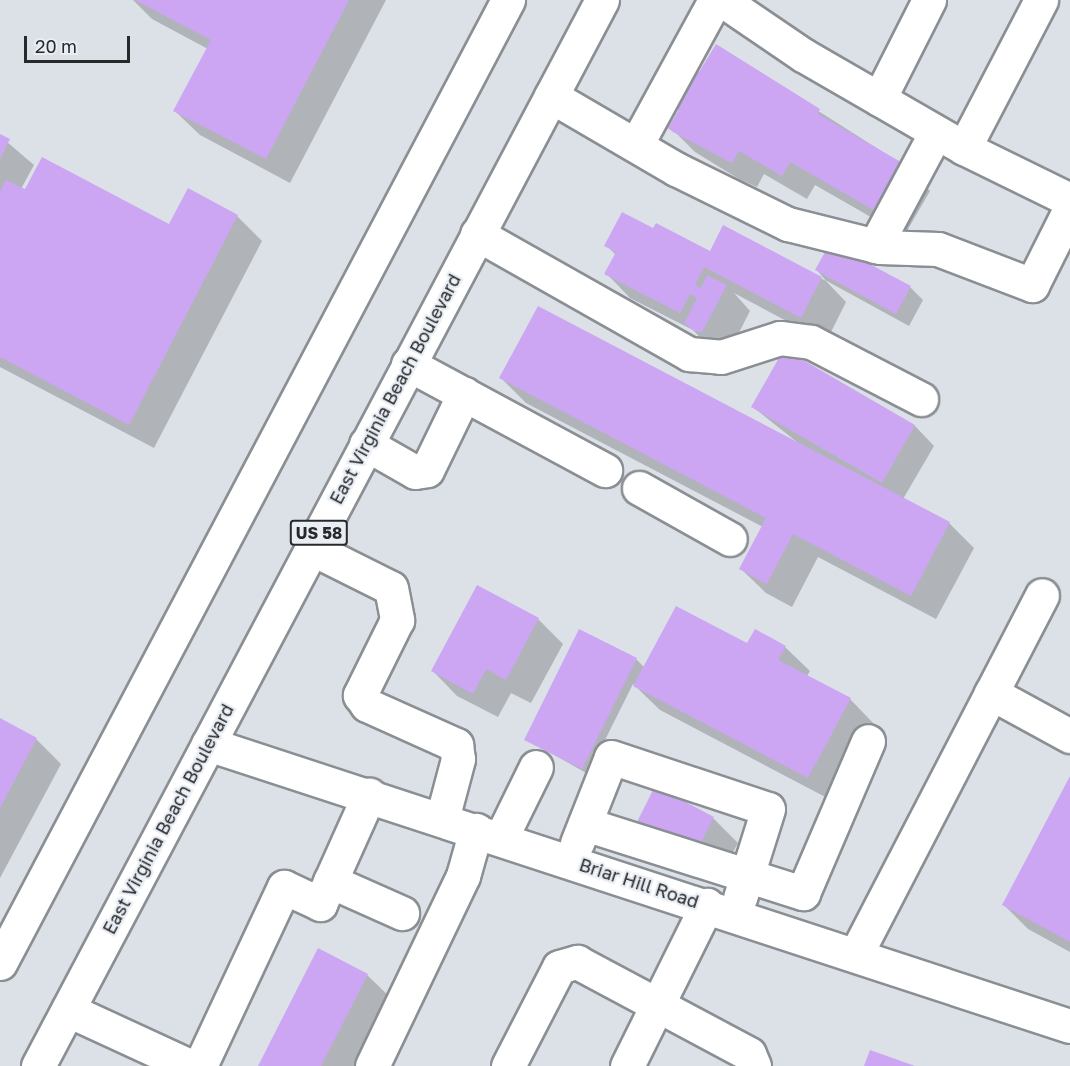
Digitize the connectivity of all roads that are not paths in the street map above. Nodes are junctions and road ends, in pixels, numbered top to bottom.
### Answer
1 (508, 0) edge
2 (602, 0) edge
3 (714, 0) edge
4 (722, 0) edge
5 (929, 0) edge
6 (1041, 0) edge
7 (551, 96) junction
8 (879, 99) junction
9 (950, 140) junction
10 (636, 146) junction
11 (1070, 200) edge
12 (1070, 209) edge
13 (477, 234) junction
14 (875, 246) junction
15 (408, 363) junction
16 (464, 394) junction
17 (921, 399) dead end
18 (366, 444) junction
19 (605, 470) dead end
20 (639, 488) dead end
21 (730, 539) dead end
22 (311, 548) junction
23 (1042, 595) dead end
24 (991, 693) junction
25 (1070, 736) edge
26 (868, 741) dead end
27 (208, 744) junction
28 (537, 767) dead end
29 (369, 795) junction
30 (441, 819) junction
31 (585, 824) junction
32 (489, 834) junction
33 (570, 860) junction
34 (747, 876) junction
35 (330, 881) junction
36 (721, 910) junction
37 (402, 913) dead end
38 (856, 954) junction
39 (0, 963) edge
40 (658, 1003) junction
41 (68, 1010) junction
42 (1070, 1026) edge
43 (38, 1066) edge
44 (190, 1066) edge
45 (200, 1066) edge
46 (372, 1066) edge
47 (508, 1066) edge
48 (627, 1066) edge
49 (754, 1066) edge

1 - 39 main road
2 - 7 main road, East Virginia Beach Boulevard / US 58
3 - 10 main road
4 - 8 main road
5 - 8 main road
6 - 9 main road
7 - 10 main road
7 - 13 main road, East Virginia Beach Boulevard / US 58
8 - 9 main road
9 - 11 main road
9 - 14 main road
10 - 14 main road
12 - 14 main road
13 - 15 main road, East Virginia Beach Boulevard / US 58
13 - 17 main road
15 - 16 main road
15 - 18 main road, East Virginia Beach Boulevard / US 58
16 - 18 main road
16 - 19 main road
18 - 22 main road, East Virginia Beach Boulevard / US 58
20 - 21 main road
22 - 27 main road, East Virginia Beach Boulevard / US 58
22 - 30 main road
23 - 24 main road
24 - 25 main road
24 - 38 main road
26 - 34 main road
27 - 29 main road, Briar Hill Road
27 - 41 main road, East Virginia Beach Boulevard / US 58
28 - 32 main road
29 - 30 main road, Briar Hill Road
29 - 35 main road
30 - 32 main road, Briar Hill Road
31 - 33 main road
31 - 34 main road
31 - 34 main road
32 - 33 main road, Briar Hill Road
32 - 46 main road
33 - 36 main road, Briar Hill Road
34 - 36 main road
35 - 37 main road
35 - 45 main road
36 - 38 main road, Briar Hill Road
36 - 40 main road
38 - 42 main road, Briar Hill Road
40 - 47 main road
40 - 48 main road
40 - 49 main road
41 - 43 main road, East Virginia Beach Boulevard / US 58
41 - 44 main road

